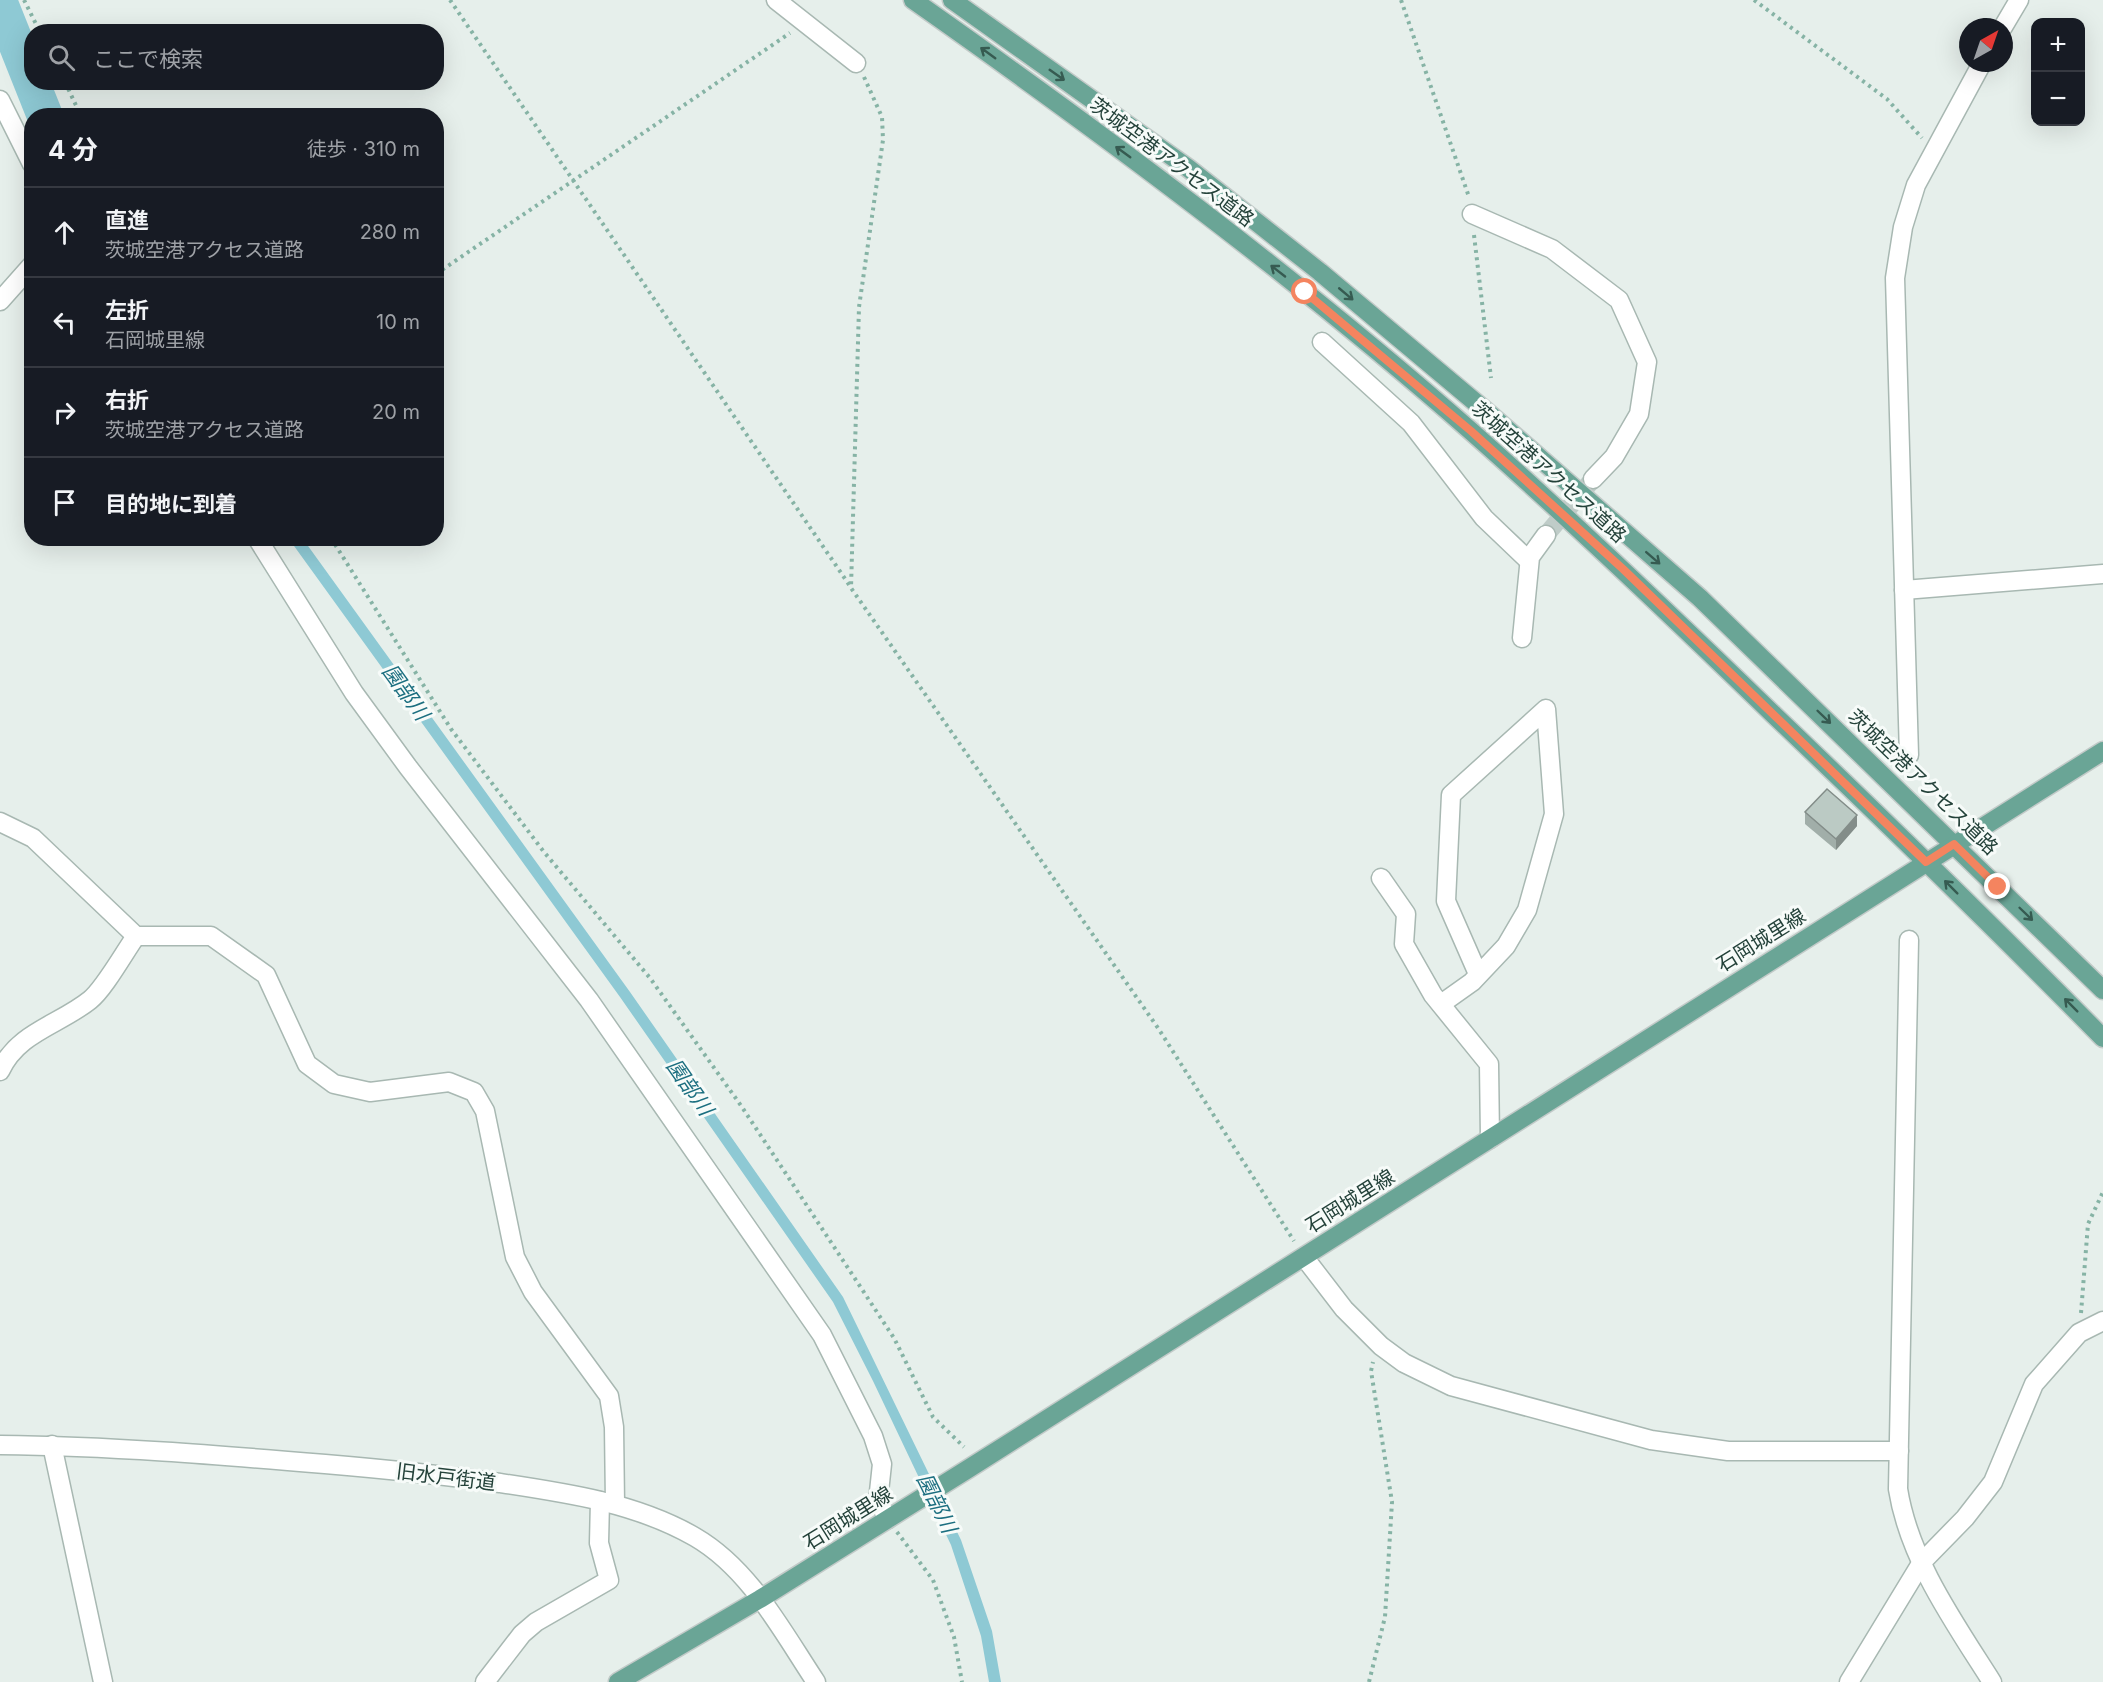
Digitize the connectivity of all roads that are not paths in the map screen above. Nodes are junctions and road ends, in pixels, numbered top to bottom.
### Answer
1 (776, 0) edge
2 (913, 0) edge
3 (951, 0) edge
4 (2019, 0) edge
5 (2008, 18) edge
6 (856, 63) road end
7 (1977, 72) edge
8 (0, 100) edge
9 (24, 148) edge
10 (1472, 214) road end
11 (24, 273) edge
12 (0, 301) edge
13 (1322, 342) dead end
14 (1593, 479) tunnel mouth
15 (1546, 535) tunnel mouth
16 (262, 546) edge
17 (1529, 561) junction
18 (2103, 574) edge
19 (1904, 590) junction
20 (1522, 638) dead end
21 (2103, 751) edge
22 (1909, 754) dead end
23 (0, 822) edge
24 (1954, 844) junction
25 (1926, 862) junction
26 (1382, 878) dead end
27 (136, 936) junction
28 (1909, 940) dead end
29 (1478, 974) junction
30 (2103, 990) edge
31 (1441, 1004) junction
32 (2103, 1038) edge
33 (0, 1071) edge
34 (1490, 1139) junction
35 (1305, 1257) junction
36 (2103, 1321) edge
37 (0, 1445) edge
38 (52, 1445) junction
39 (1899, 1451) junction
40 (607, 1503) junction
41 (888, 1519) junction
42 (1922, 1562) junction
43 (760, 1599) junction
44 (103, 1682) edge
45 (485, 1682) edge
46 (618, 1682) edge
47 (816, 1682) edge
48 (1849, 1682) edge
49 (1992, 1682) edge

1 - 6 street
25 -> 2 main road, 茨城空港アクセス道路
3 -> 24 main road, 茨城空港アクセス道路
4 - 5 street
7 - 19 street
8 - 9 street
10 - 14 street
11 - 12 street
13 - 17 street
15 - 17 street
16 - 41 street
17 - 20 street
18 - 19 street
19 - 22 street
21 - 24 main road, 石岡城里線
23 - 27 street
24 - 25 main road, 石岡城里線
24 -> 30 main road, 茨城空港アクセス道路
32 -> 25 main road, 茨城空港アクセス道路
25 - 34 main road, 石岡城里線
26 - 31 street
27 - 33 street
27 - 40 street
28 - 39 street
29 - 29 street
29 - 31 street
31 - 34 street
34 - 35 main road, 石岡城里線
35 - 39 street
35 - 41 main road, 石岡城里線
36 - 42 street
37 - 38 street, 旧水戸街道
38 - 40 street, 旧水戸街道
38 - 44 street
39 - 42 street
40 - 43 street, 旧水戸街道
40 - 45 street
41 - 43 main road, 石岡城里線
42 - 48 street
42 - 49 street
43 - 46 main road, 石岡城里線
43 - 47 street, 旧水戸街道

